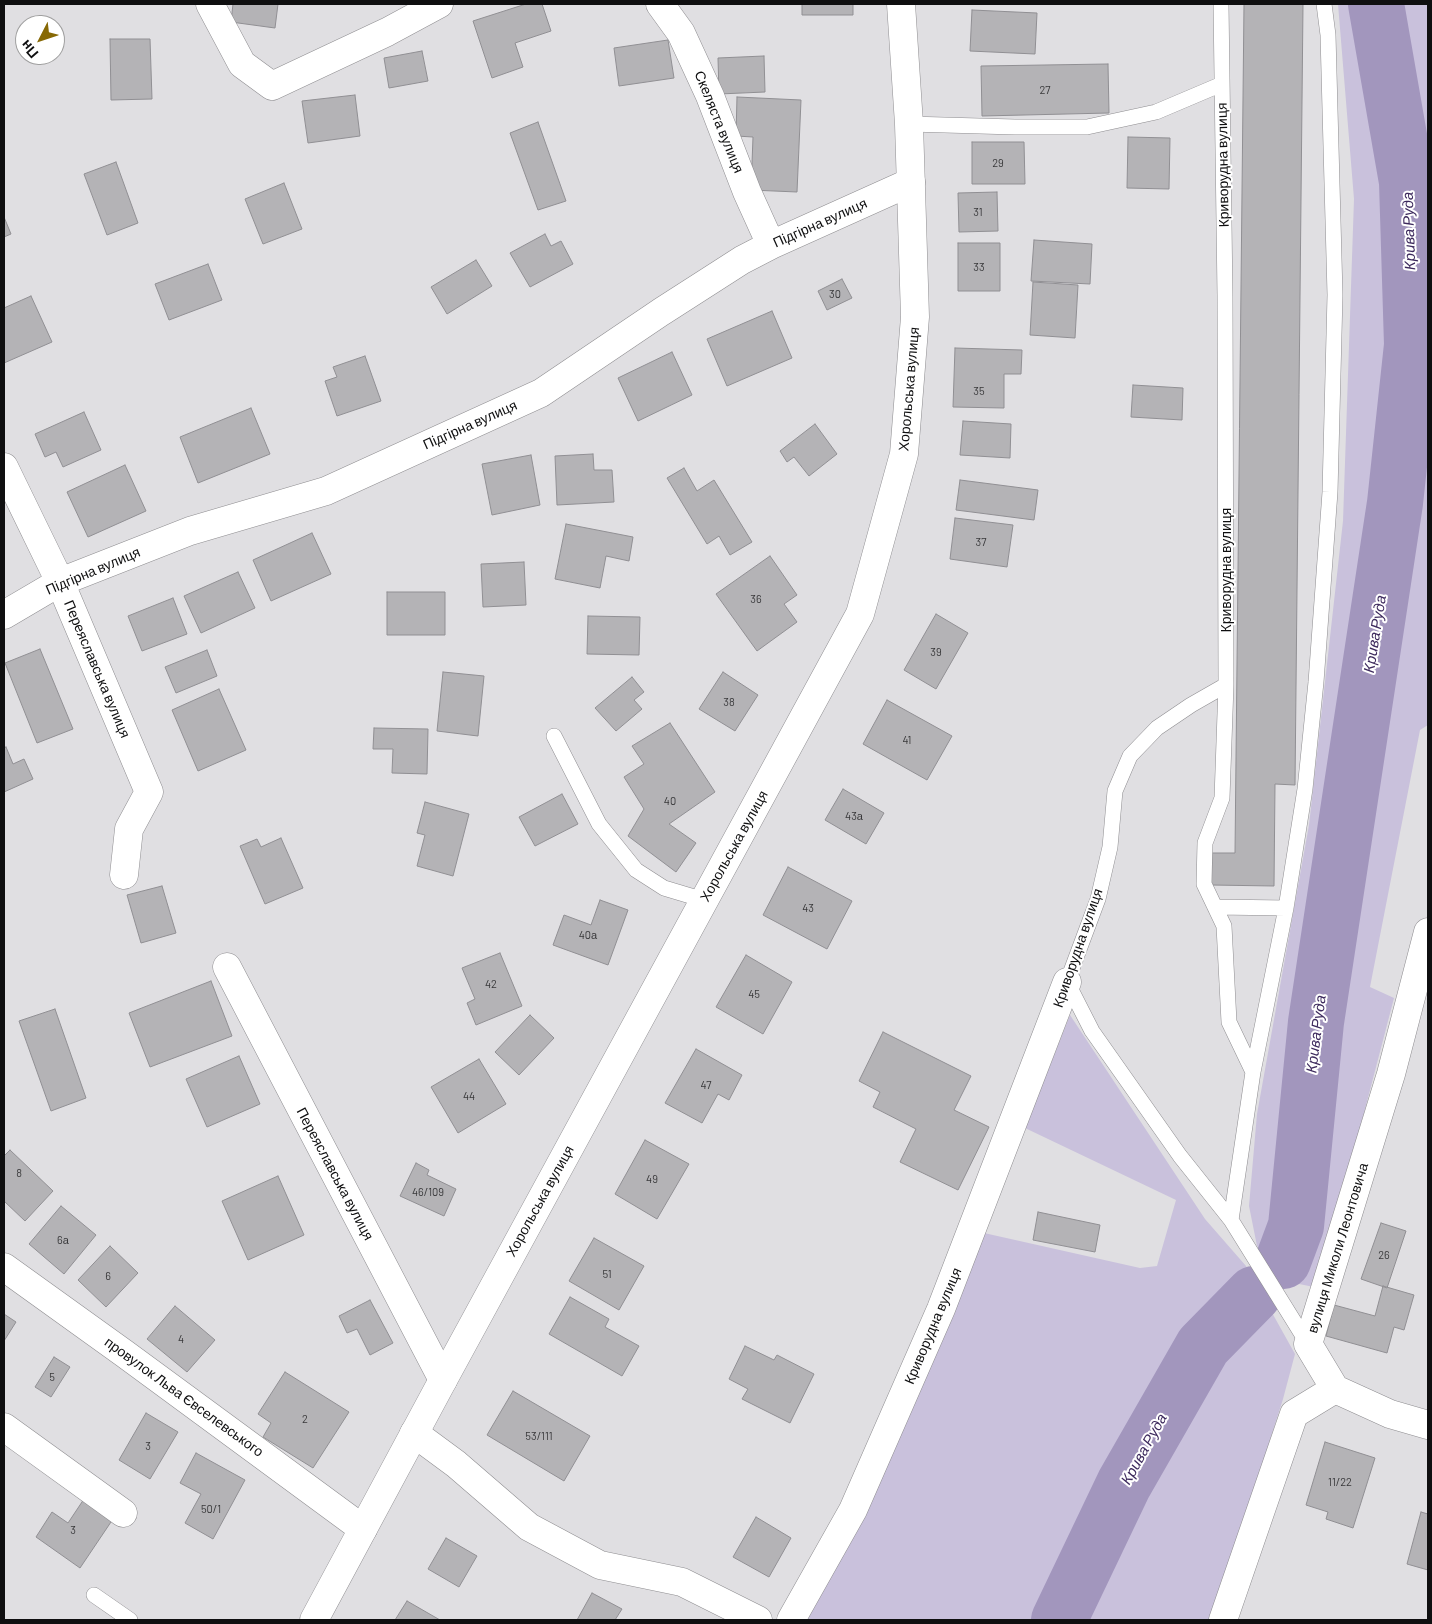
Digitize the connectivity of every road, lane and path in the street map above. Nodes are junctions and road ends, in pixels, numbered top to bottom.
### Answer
1 (210, 4) edge
2 (439, 4) edge
3 (660, 4) edge
4 (902, 4) edge
5 (1221, 4) edge
6 (1324, 4) edge
7 (1222, 84) junction
8 (909, 124) junction
9 (911, 182) junction
10 (772, 245) junction
11 (4, 467) edge
12 (60, 582) junction
13 (4, 615) edge
14 (1226, 685) junction
15 (554, 736) dead end
16 (124, 875) dead end
17 (704, 900) junction
18 (1216, 907) junction
19 (1286, 908) junction
20 (1428, 932) edge
21 (227, 967) dead end
22 (1068, 982) junction
23 (1253, 1072) junction
24 (1232, 1220) junction
25 (4, 1267) edge
26 (1308, 1344) junction
27 (443, 1380) junction
28 (1335, 1389) junction
29 (1428, 1425) edge
30 (4, 1427) edge
31 (414, 1433) junction
32 (123, 1513) dead end
33 (363, 1529) junction
34 (94, 1594) dead end
35 (130, 1620) edge
36 (314, 1620) edge
37 (758, 1620) edge
38 (791, 1620) edge
39 (1223, 1620) edge

1 - 2 street
3 - 10 street, Скеляста вулиця
4 - 8 street, Хорольська вулиця
5 - 7 lane, Криворудна вулиця
6 - 19 lane
7 - 8 lane
7 - 14 lane, Криворудна вулиця
8 - 9 street, Хорольська вулиця
9 - 10 street, Підгірна вулиця
9 - 17 street, Хорольська вулиця
10 - 12 street, Підгірна вулиця
11 - 12 street, Переяславська вулиця
12 - 13 street, Підгірна вулиця
12 - 16 street, Переяславська вулиця
14 - 18 lane
14 - 22 lane, Криворудна вулиця
15 - 17 lane
17 - 27 street, Хорольська вулиця
18 - 19 lane
18 - 23 lane
19 - 23 lane
20 - 26 street, вулиця Миколи Леонтовича
21 - 27 street, Переяславська вулиця
22 - 24 lane
22 - 38 street, Криворудна вулиця
23 - 24 lane
24 - 26 lane
25 - 33 street, провулок Льва Євселевського
26 - 28 street, вулиця Миколи Леонтовича
27 - 31 street, Хорольська вулиця
28 - 29 street
28 - 39 street
30 - 32 street
31 - 33 street, Хорольська вулиця
31 - 37 street
33 - 36 street, Хорольська вулиця
34 - 35 lane

